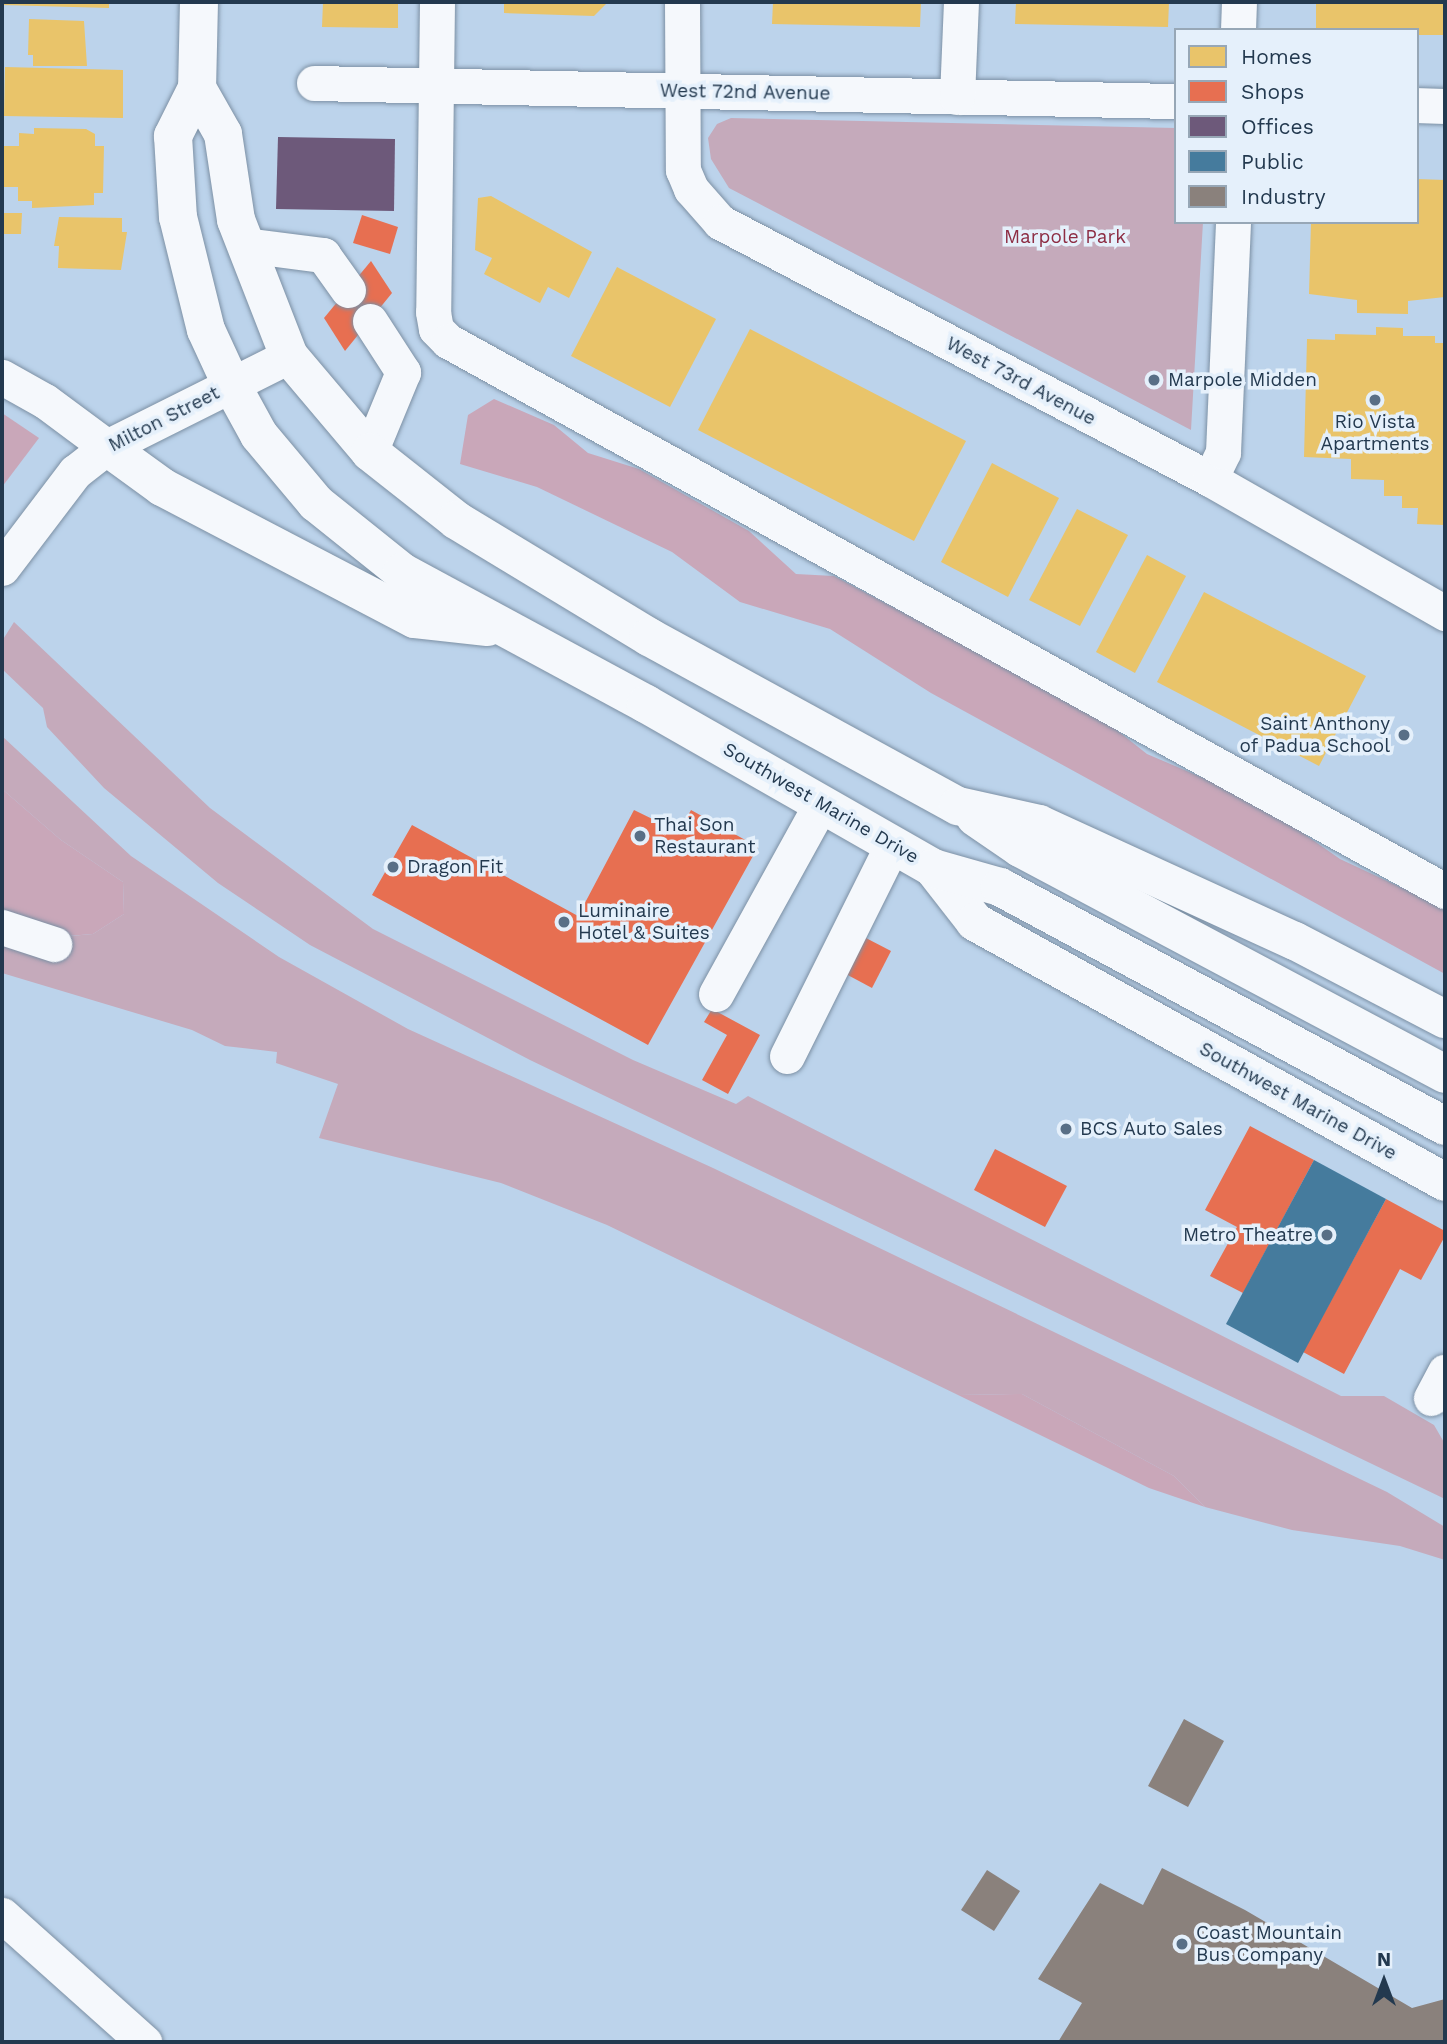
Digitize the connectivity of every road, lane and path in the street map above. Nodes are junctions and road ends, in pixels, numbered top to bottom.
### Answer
1 (199, 2) edge
2 (438, 2) edge
3 (682, 2) edge
4 (961, 2) edge
5 (1239, 2) edge
6 (1238, 28) edge
7 (314, 83) dead end
8 (436, 85) junction
9 (197, 89) junction
10 (680, 91) junction
11 (957, 97) junction
12 (1174, 101) edge
13 (1419, 105) edge
14 (1445, 106) edge
15 (1233, 224) edge
16 (245, 245) junction
17 (348, 289) dead end
18 (370, 321) dead end
19 (289, 356) junction
20 (2, 377) edge
21 (231, 384) junction
22 (107, 447) junction
23 (370, 452) junction
24 (1210, 479) junction
25 (2, 568) edge
26 (1445, 613) edge
27 (500, 628) junction
28 (821, 804) junction
29 (958, 806) junction
30 (892, 845) junction
31 (933, 868) junction
32 (1445, 891) edge
33 (2, 927) edge
34 (54, 944) dead end
35 (716, 994) dead end
36 (1445, 1019) edge
37 (787, 1056) dead end
38 (1445, 1074) edge
39 (1445, 1126) edge
40 (1445, 1182) edge
41 (2, 1915) edge
42 (144, 2042) edge

1 - 9 main road
2 - 8 street
3 - 10 street, West 73rd Avenue
4 - 11 street
5 - 6 street
7 - 8 street, West 72nd Avenue
8 - 10 street, West 72nd Avenue
8 - 32 street
9 - 16 main road
9 - 21 main road, Southwest Marine Drive
10 - 11 street, West 72nd Avenue
10 - 24 street, West 73rd Avenue
11 - 12 street, West 72nd Avenue
13 - 14 street
15 - 24 street
16 - 17 street
16 - 19 main road
18 - 23 street
19 - 21 street, Milton Street
19 - 23 main road
20 - 22 street
21 - 22 street, Milton Street
21 - 27 main road, Southwest Marine Drive
22 - 25 street, Milton Street
22 - 27 main road
23 - 29 main road
24 - 26 street, West 73rd Avenue
27 - 28 main road, Southwest Marine Drive
28 - 30 main road, Southwest Marine Drive
28 - 35 street
29 - 36 main road
29 - 38 main road
30 - 31 main road, Southwest Marine Drive
30 - 37 street
31 - 39 main road
31 - 40 main road, Southwest Marine Drive
33 - 34 street
41 - 42 street

